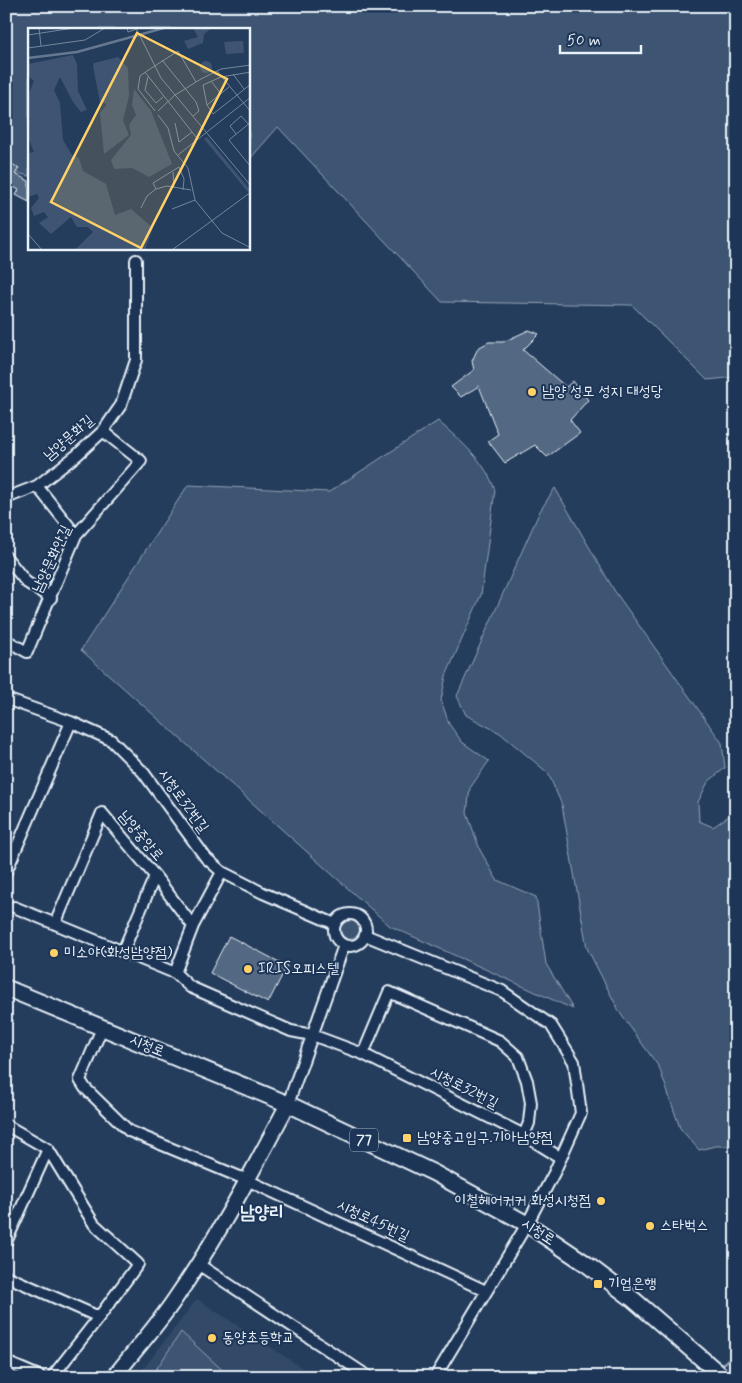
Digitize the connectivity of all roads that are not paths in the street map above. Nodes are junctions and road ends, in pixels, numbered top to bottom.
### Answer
1 (136, 260) dead end
2 (103, 431) junction
3 (36, 486) junction
4 (6, 498) edge
5 (76, 535) junction
6 (6, 557) edge
7 (51, 598) junction
8 (6, 640) edge
9 (6, 699) edge
10 (71, 722) junction
11 (6, 872) edge
12 (222, 872) junction
13 (155, 876) junction
14 (14, 907) dead end
15 (55, 924) junction
16 (335, 924) junction
17 (193, 926) junction
18 (366, 935) junction
19 (344, 945) junction
20 (123, 951) junction
21 (175, 973) junction
22 (6, 988) edge
23 (102, 1028) junction
24 (312, 1035) junction
25 (363, 1054) junction
26 (288, 1104) junction
27 (6, 1125) edge
28 (524, 1135) junction
29 (48, 1150) junction
30 (561, 1158) junction
31 (247, 1180) junction
32 (527, 1224) junction
33 (6, 1242) edge
34 (198, 1264) junction
35 (6, 1276) edge
36 (486, 1291) junction
37 (99, 1318) junction
38 (6, 1362) edge
39 (41, 1377) edge
40 (52, 1377) edge
41 (114, 1377) edge
42 (369, 1377) edge
43 (435, 1377) edge
44 (723, 1377) edge

1 - 2 street, 남양문화길
2 - 3 street, 남양문화길
2 - 5 street, 남양문화안길
3 - 4 street, 남양문화길
3 - 5 street
5 - 7 street, 남양문화안길
6 - 7 street
7 - 8 street, 남양문화안길
9 - 10 street, 시청로32번길
10 - 11 street
10 - 12 street, 시청로32번길
12 - 16 street, 시청로32번길
12 - 17 street
13 - 15 street, 남양중앙로
13 - 17 street, 남양중앙로
13 - 20 street
14 - 15 street, 시청로32번길
15 - 20 street, 시청로32번길
16 - 18 street
16 - 19 street
17 - 21 street
18 - 19 street
18 - 30 street
19 - 24 street
20 - 21 street, 시청로32번길
21 - 24 street, 시청로32번길
22 - 23 main road, 시청로 / 77
23 - 26 main road, 시청로 / 77
23 - 31 street, 시청로45번길
24 - 25 street, 시청로32번길
24 - 26 street
25 - 28 street, 시청로32번길
25 - 28 street
26 - 31 street
26 - 32 main road, 시청로 / 77
27 - 29 street
28 - 30 street, 시청로32번길
29 - 33 street
29 - 37 street
30 - 32 street
31 - 34 street
31 - 36 street, 시청로45번길
32 - 36 street
32 - 44 main road, 시청로 / 77
34 - 41 street
34 - 42 street
35 - 37 street
36 - 43 street
37 - 40 street
38 - 39 street

